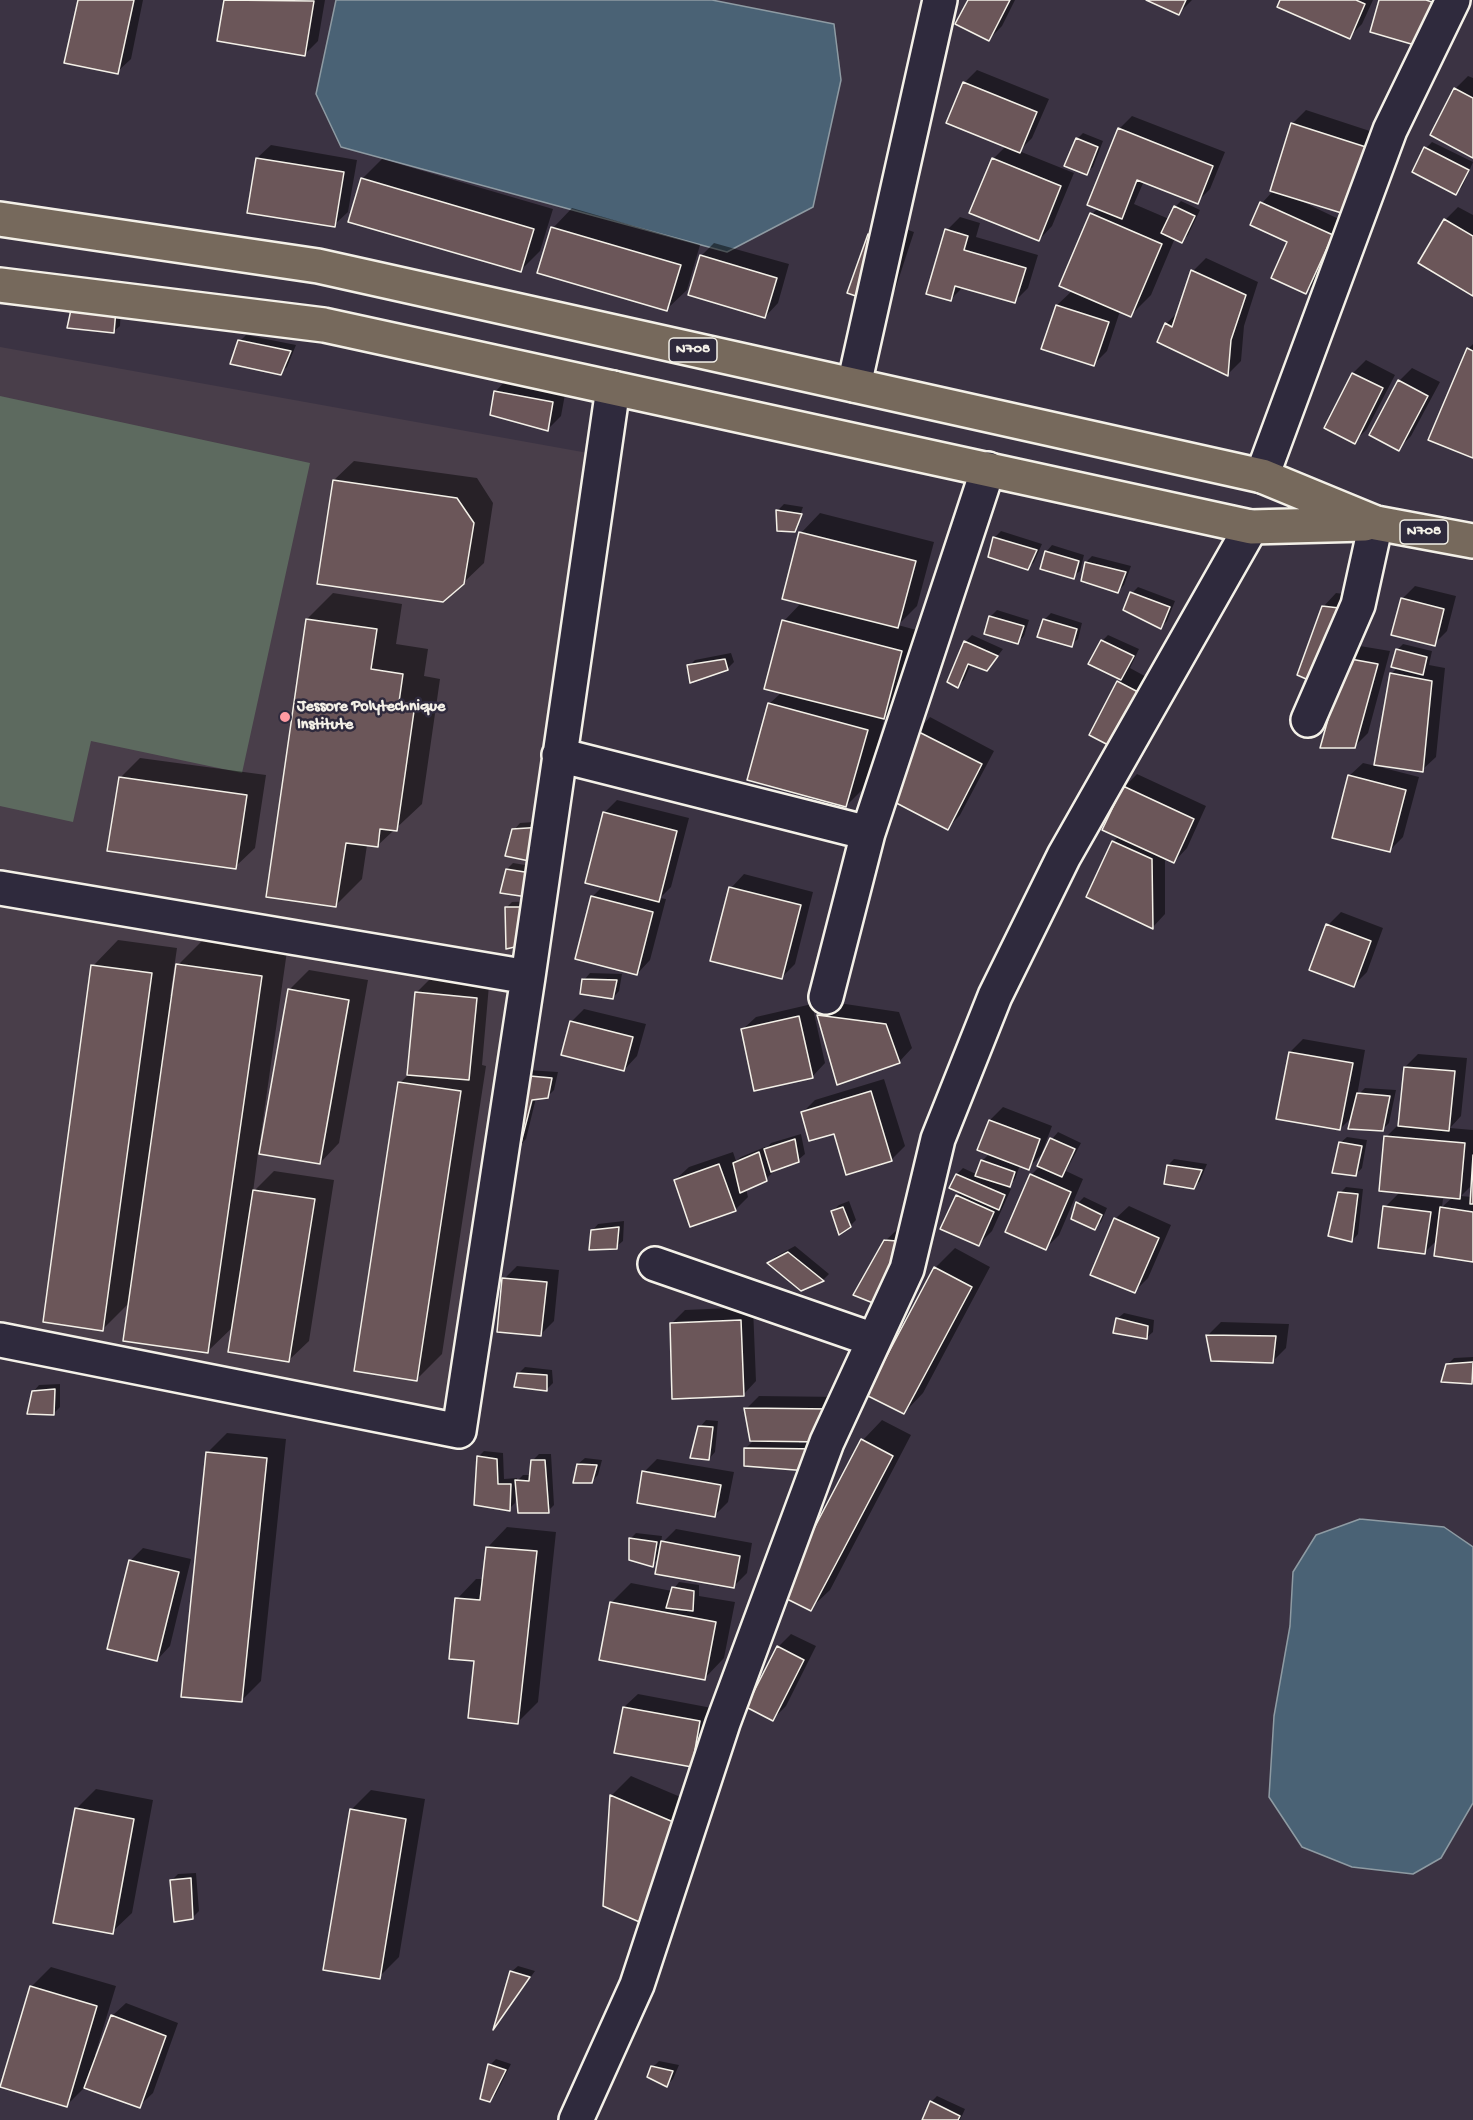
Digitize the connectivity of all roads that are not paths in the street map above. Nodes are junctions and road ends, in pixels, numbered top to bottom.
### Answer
1 (940, 0) edge
2 (1453, 0) edge
3 (0, 219) edge
4 (0, 285) edge
5 (854, 385) junction
6 (613, 387) junction
7 (988, 469) junction
8 (1262, 476) junction
9 (1376, 523) junction
10 (1251, 527) junction
11 (1473, 541) edge
12 (1308, 720) dead end
13 (559, 755) junction
14 (868, 833) junction
15 (0, 888) edge
16 (528, 977) junction
17 (826, 997) dead end
18 (655, 1264) dead end
19 (0, 1340) edge
20 (874, 1340) junction
21 (576, 2120) edge

1 - 5 street
2 - 8 street
3 - 5 highway, N708
4 - 6 highway, N708
5 - 8 highway, N708
6 - 7 highway, N708
6 - 13 street
7 - 10 highway, N708
7 - 14 street
8 - 9 highway, N708
9 - 10 highway, N708
9 - 11 highway, N708
9 - 12 street
10 - 20 street
13 - 14 street
13 - 16 street
14 - 17 street
15 - 16 street
16 - 19 street
18 - 20 street
20 - 21 street

